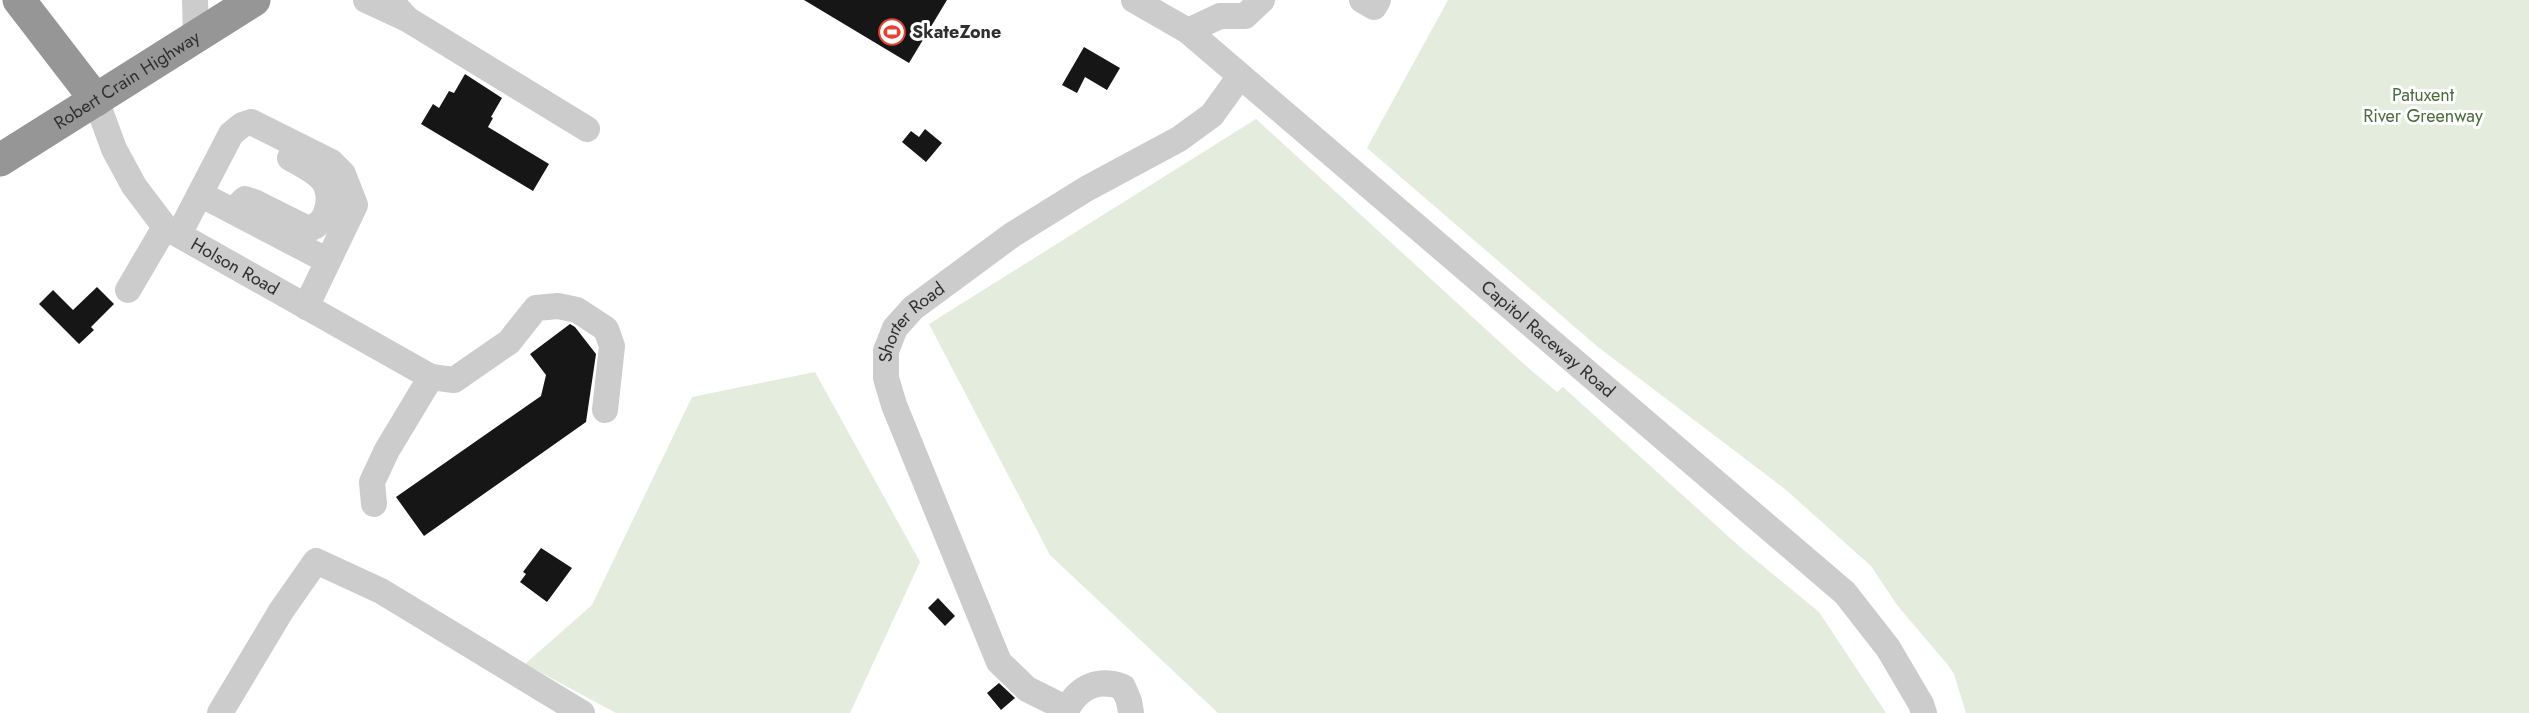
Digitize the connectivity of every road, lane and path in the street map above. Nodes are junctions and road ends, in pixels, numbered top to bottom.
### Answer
1 (18, 0) edge
2 (195, 0) edge
3 (254, 0) edge
4 (366, 0) edge
5 (390, 0) edge
6 (1134, 0) edge
7 (1262, 0) edge
8 (1362, 0) edge
9 (1378, 0) edge
10 (1213, 8) edge
11 (407, 19) junction
12 (1188, 31) junction
13 (196, 37) junction
14 (1240, 76) junction
15 (96, 100) junction
16 (251, 122) junction
17 (587, 129) dead end
18 (0, 160) edge
19 (200, 194) junction
20 (233, 212) junction
21 (172, 230) junction
22 (328, 261) junction
23 (128, 290) dead end
24 (306, 307) junction
25 (431, 377) junction
26 (606, 411) dead end
27 (374, 504) dead end
28 (1069, 711) edge
29 (220, 713) edge
30 (582, 713) edge
31 (1131, 713) edge
32 (1924, 713) edge

1 - 15 highway
2 - 13 street
3 - 13 highway, Robert Crain Highway
4 - 11 street
5 - 11 street
6 - 12 street, Capitol Raceway Road
7 - 10 street
8 - 9 street
10 - 12 street
11 - 17 street
12 - 14 street, Capitol Raceway Road
13 - 15 highway, Robert Crain Highway
14 - 28 street, Shorter Road
14 - 32 street, Capitol Raceway Road
15 - 18 highway, Robert Crain Highway
15 - 21 street, Holson Road
16 - 19 street
16 - 20 street
16 - 22 street
19 - 20 street
19 - 21 street
20 - 22 street
21 - 23 street
21 - 24 street, Holson Road
22 - 24 street
24 - 25 street, Holson Road
25 - 26 street
25 - 27 street
28 - 31 street, Shorter Road
29 - 30 street

